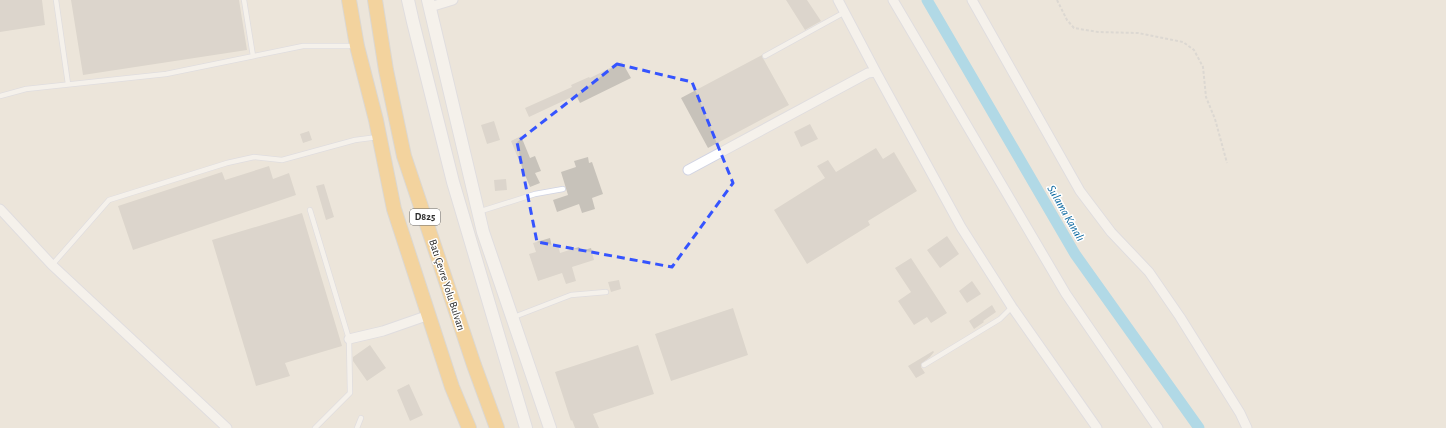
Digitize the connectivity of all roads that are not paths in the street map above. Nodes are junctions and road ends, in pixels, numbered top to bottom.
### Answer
1 (56, 0) edge
2 (244, 0) edge
3 (349, 0) edge
4 (375, 0) edge
5 (408, 0) edge
6 (454, 0) edge
7 (838, 0) edge
8 (893, 0) edge
9 (972, 0) edge
10 (429, 4) edge
11 (845, 12) junction
12 (357, 46) junction
13 (253, 56) junction
14 (765, 56) dead end
15 (876, 72) junction
16 (68, 84) junction
17 (0, 96) edge
18 (380, 137) junction
19 (688, 170) dead end
20 (563, 189) dead end
21 (0, 210) edge
22 (310, 210) dead end
23 (478, 212) junction
24 (52, 265) junction
25 (606, 292) dead end
26 (1012, 307) junction
27 (429, 315) junction
28 (512, 318) junction
29 (349, 339) junction
30 (924, 365) dead end
31 (361, 418) dead end
32 (227, 428) edge
33 (315, 428) edge
34 (357, 428) edge
35 (469, 428) edge
36 (497, 428) edge
37 (526, 428) edge
38 (550, 428) edge
39 (1097, 428) edge
40 (1158, 428) edge
41 (1247, 428) edge

1 - 16 lane
2 - 13 lane
3 - 12 highway, D825
4 - 36 highway, Batı Çevre Yolu Bulvarı / D825
5 - 37 main road
6 - 10 street
7 - 11 street
8 - 40 street
9 - 41 street
10 - 23 main road
11 - 14 lane
11 - 15 street
12 - 13 lane
12 - 18 highway, D825
13 - 16 lane
15 - 19 street
15 - 26 street
16 - 17 lane
18 - 24 lane
18 - 27 highway, D825
20 - 23 lane
21 - 24 street
22 - 29 lane
23 - 28 main road
24 - 32 street
25 - 28 lane
26 - 30 lane
26 - 39 street
27 - 29 street
27 - 35 highway, D825
28 - 38 main road
29 - 33 lane
31 - 34 lane

